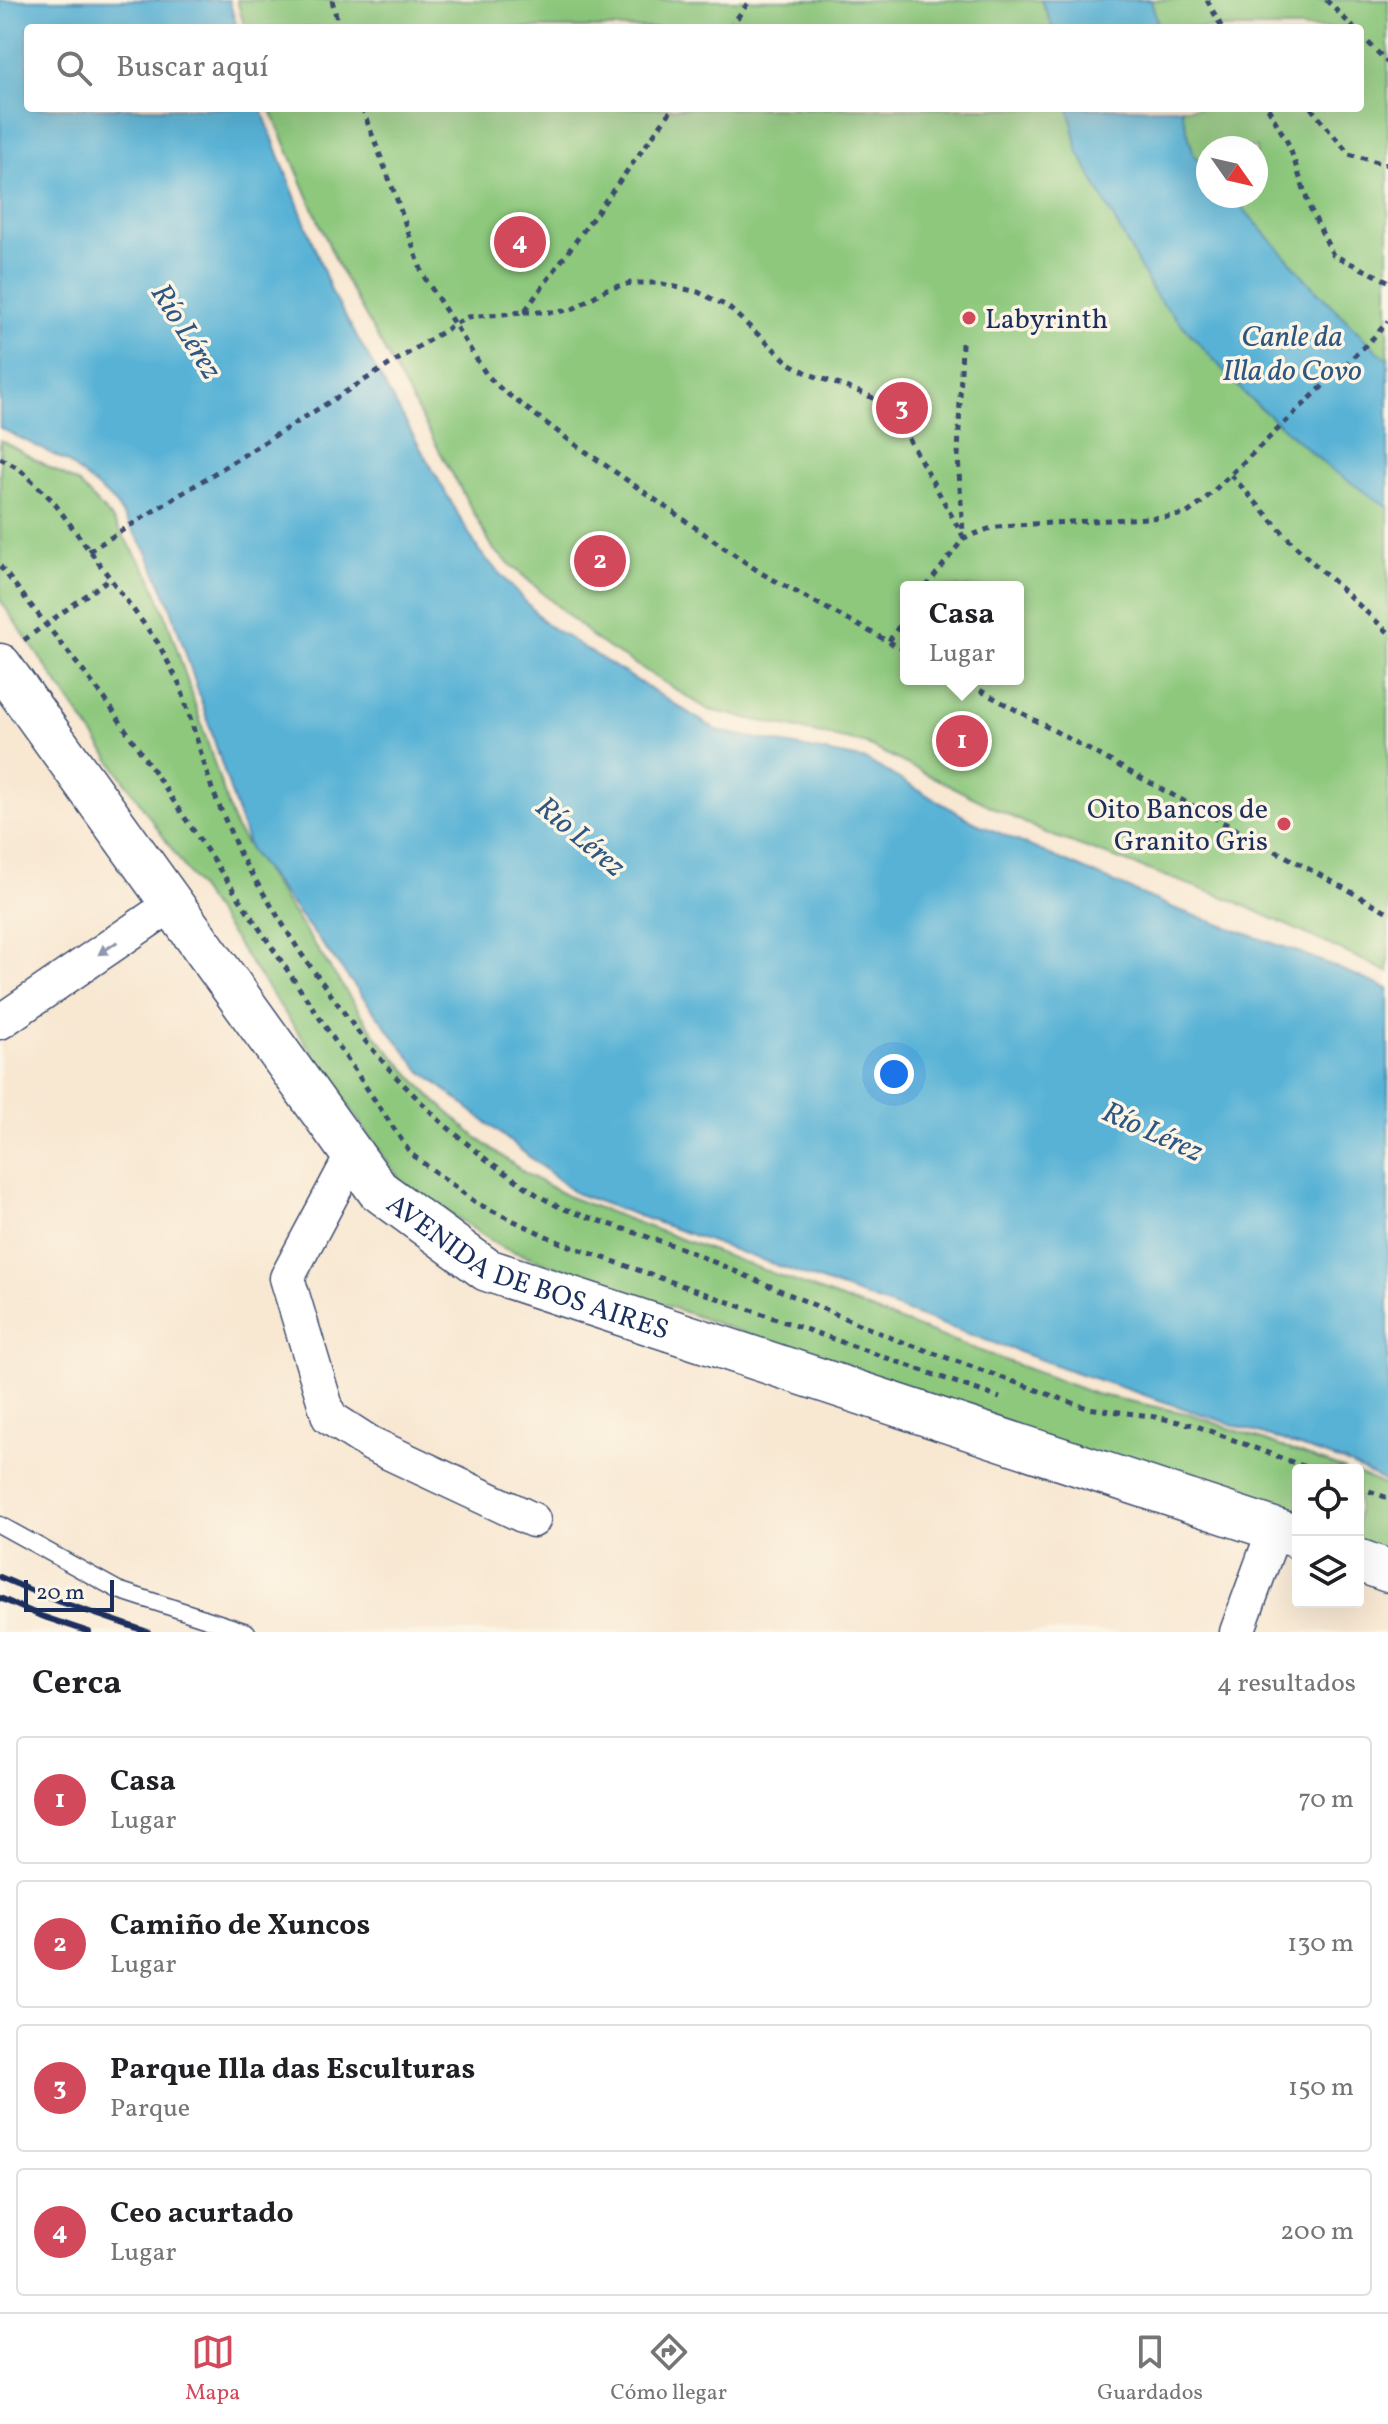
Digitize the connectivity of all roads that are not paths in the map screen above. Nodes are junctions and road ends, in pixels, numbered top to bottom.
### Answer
1 (10, 654) edge
2 (172, 904) junction
3 (0, 1022) edge
4 (352, 1156) junction
5 (533, 1520) dead end
6 (0, 1525) edge
7 (1286, 1532) edge
8 (1364, 1562) edge
9 (1388, 1571) edge
10 (247, 1632) edge
11 (1237, 1632) edge

1 - 2 street, AVENIDA DE BOS AIRES
2 -> 3 street
2 - 4 street, AVENIDA DE BOS AIRES
4 - 5 street
4 - 7 street, AVENIDA DE BOS AIRES
6 - 10 lane
7 - 11 street
8 - 9 street

